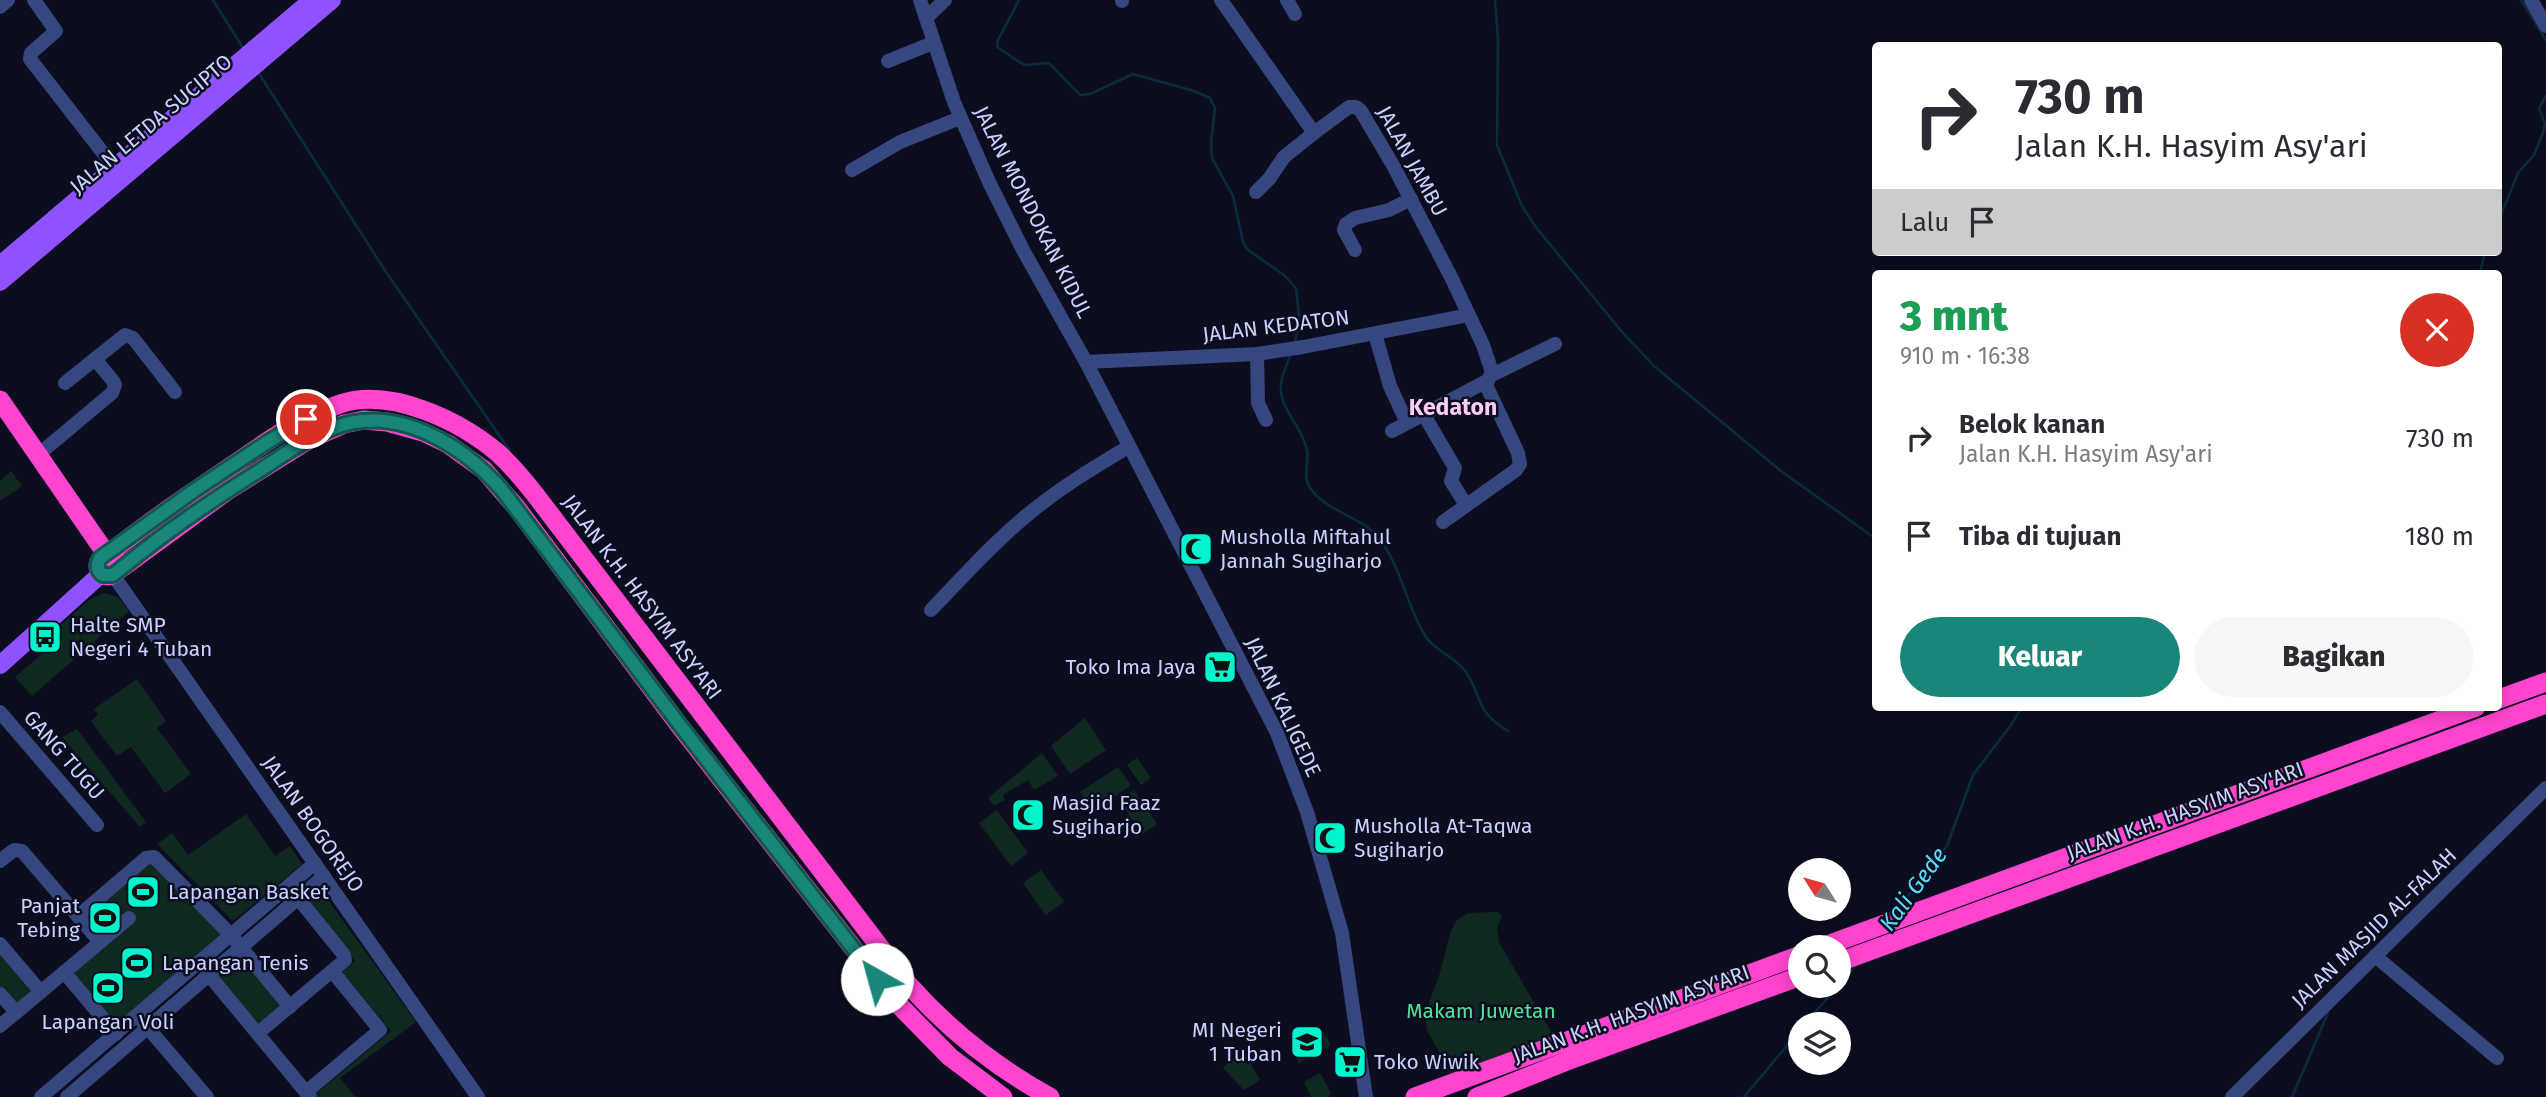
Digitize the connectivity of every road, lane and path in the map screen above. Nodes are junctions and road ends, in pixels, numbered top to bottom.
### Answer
1 (8, 0) edge
2 (34, 0) edge
3 (312, 0) edge
4 (332, 0) edge
5 (920, 0) edge
6 (945, 0) edge
7 (1287, 0) edge
8 (2530, 0) edge
9 (1223, 1) edge
10 (0, 7) edge
11 (1295, 14) dead end
12 (926, 18) junction
13 (2546, 26) edge
14 (933, 43) junction
15 (888, 61) dead end
16 (191, 110) junction
17 (960, 118) junction
18 (1314, 133) junction
19 (114, 167) junction
20 (852, 170) dead end
21 (1256, 192) dead end
22 (1411, 199) junction
23 (1355, 250) dead end
24 (0, 265) edge
25 (0, 282) edge
26 (1469, 315) junction
27 (1375, 334) junction
28 (1555, 344) dead end
29 (1257, 354) junction
30 (95, 359) junction
31 (1086, 362) junction
32 (1489, 378) junction
33 (65, 383) dead end
34 (175, 392) dead end
35 (0, 400) edge
36 (1424, 415) junction
37 (439, 416) junction
38 (1266, 420) dead end
39 (0, 421) edge
40 (1407, 424) junction
41 (1392, 431) dead end
42 (430, 435) junction
43 (1128, 447) junction
44 (39, 464) junction
45 (1466, 505) junction
46 (1443, 522) dead end
47 (107, 568) junction
48 (930, 610) dead end
49 (0, 665) edge
50 (2546, 682) edge
51 (2502, 698) edge
52 (2546, 704) edge
53 (2465, 711) edge
54 (0, 712) edge
55 (2455, 737) junction
56 (726, 744) junction
57 (2331, 760) junction
58 (2546, 788) edge
59 (97, 825) dead end
60 (0, 861) edge
61 (785, 862) junction
62 (315, 863) junction
63 (822, 871) junction
64 (324, 876) junction
65 (298, 898) junction
66 (78, 916) junction
67 (129, 918) dead end
68 (231, 935) junction
69 (1851, 936) edge
70 (100, 942) junction
71 (0, 944) edge
72 (241, 947) junction
73 (2375, 956) junction
74 (1851, 957) edge
75 (1788, 960) edge
76 (64, 972) junction
77 (333, 972) junction
78 (209, 975) junction
79 (877, 979) junction
80 (1788, 981) edge
81 (41, 992) junction
82 (0, 994) edge
83 (290, 1007) junction
84 (16, 1012) junction
85 (137, 1015) junction
86 (0, 1026) edge
87 (148, 1027) junction
88 (258, 1033) junction
89 (116, 1034) junction
90 (1594, 1051) junction
91 (2497, 1058) dead end
92 (1473, 1077) junction
93 (200, 1095) edge
94 (308, 1095) edge
95 (41, 1097) edge
96 (67, 1097) edge
97 (478, 1097) edge
98 (1003, 1097) edge
99 (1050, 1097) edge
100 (1366, 1097) edge
101 (1415, 1097) edge
102 (1477, 1097) edge
103 (2232, 1097) edge

1 - 10 street
2 - 19 street
3 - 16 main road, JALAN LETDA SUCIPTO
4 - 16 main road, JALAN LETDA SUCIPTO
5 - 12 street, JALAN MONDOKAN KIDUL
6 - 12 street
7 - 11 street
8 - 13 street
9 - 18 street
12 - 14 street, JALAN MONDOKAN KIDUL
14 - 15 street
14 - 17 street, JALAN MONDOKAN KIDUL
16 - 19 main road, JALAN LETDA SUCIPTO
16 - 25 main road, JALAN LETDA SUCIPTO
17 - 20 street
17 - 31 street, JALAN MONDOKAN KIDUL
18 - 21 street
18 - 22 street, JALAN JAMBU
19 - 24 main road, JALAN LETDA SUCIPTO
22 - 23 street
22 - 26 street, JALAN JAMBU
26 - 27 street, JALAN KEDATON
26 - 32 street, JALAN JAMBU
27 - 29 street, JALAN KEDATON
27 - 40 street
28 - 32 street
29 - 31 street, JALAN KEDATON
29 - 38 street
30 - 33 street
30 - 34 street
30 - 44 street
31 - 43 street, JALAN KALIGEDE
32 - 36 street
32 - 45 street, JALAN JAMBU
35 - 44 highway
36 - 40 street
36 - 45 street
37 - 42 highway
37 - 47 highway, JALAN K.H. HASYIM ASY'ARI
37 - 56 highway, JALAN K.H. HASYIM ASY'ARI
39 - 44 highway
40 - 41 street
42 - 47 highway
42 - 61 highway
43 - 48 street
43 - 100 street, JALAN KALIGEDE
44 - 47 highway
45 - 46 street
47 - 49 main road
47 - 62 street, JALAN BOGOREJO
50 - 51 highway
52 - 55 highway, JALAN K.H. HASYIM ASY'ARI
53 - 57 highway, JALAN K.H. HASYIM ASY'ARI
54 - 59 street, GANG TUGU
55 - 57 highway
55 - 74 highway, JALAN K.H. HASYIM ASY'ARI
56 - 61 highway
56 - 63 highway, JALAN K.H. HASYIM ASY'ARI
57 - 69 highway, JALAN K.H. HASYIM ASY'ARI
58 - 73 street, JALAN MASJID AL-FALAH
60 - 66 street
61 - 79 highway
62 - 64 street, JALAN BOGOREJO
62 - 68 street
63 - 79 highway
63 - 99 highway, JALAN K.H. HASYIM ASY'ARI
64 - 65 street
64 - 97 street, JALAN BOGOREJO
65 - 72 street
65 - 77 street
66 - 68 street
66 - 70 street
67 - 70 street
68 - 72 street
68 - 85 street
70 - 76 street
71 - 81 street
72 - 78 street
72 - 83 street
73 - 91 street
73 - 103 street, JALAN MASJID AL-FALAH
75 - 92 highway, JALAN K.H. HASYIM ASY'ARI
76 - 81 street
76 - 89 street
77 - 83 street
77 - 94 street
78 - 87 street
78 - 88 street
79 - 98 highway
80 - 90 highway, JALAN K.H. HASYIM ASY'ARI
81 - 84 street
82 - 84 street
83 - 88 street
84 - 86 street
85 - 87 street
85 - 89 street
87 - 93 street
87 - 96 street
88 - 94 street
89 - 95 street
90 - 92 highway
90 - 102 highway, JALAN K.H. HASYIM ASY'ARI
92 - 101 highway, JALAN K.H. HASYIM ASY'ARI

